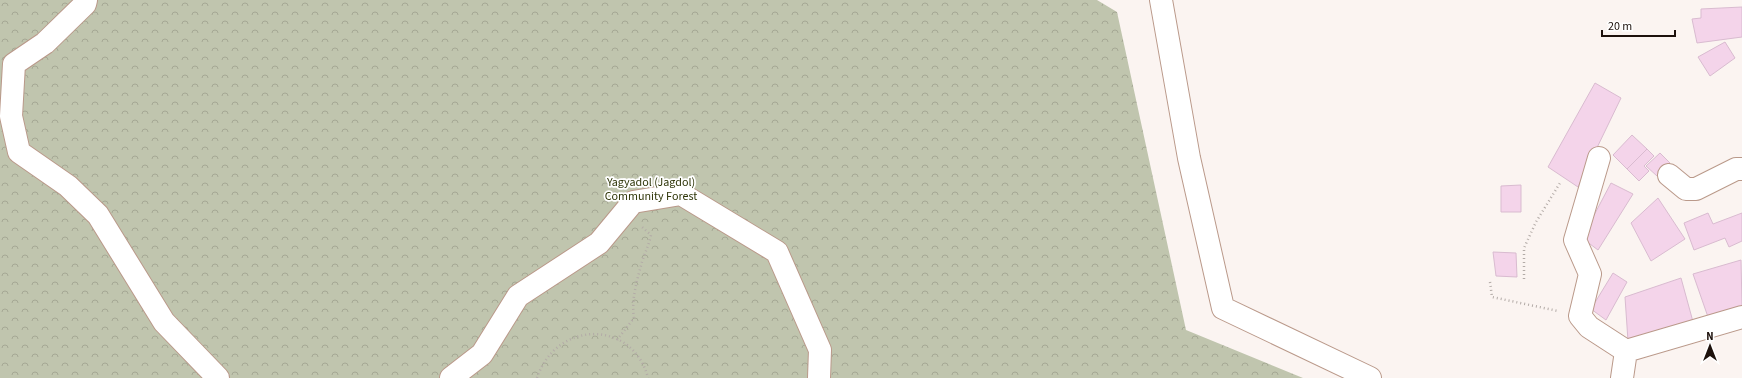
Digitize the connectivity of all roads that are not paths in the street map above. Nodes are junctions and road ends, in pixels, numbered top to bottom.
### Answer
1 (86, 0) edge
2 (1161, 0) edge
3 (1599, 158) dead end
4 (1742, 169) edge
5 (1669, 175) dead end
6 (1742, 316) edge
7 (1626, 351) junction
8 (218, 378) edge
9 (451, 378) edge
10 (819, 378) edge
11 (1370, 378) edge
12 (1622, 378) edge

1 - 8 street
2 - 11 street
3 - 7 street
4 - 5 street
6 - 7 street
7 - 12 street
9 - 10 street

